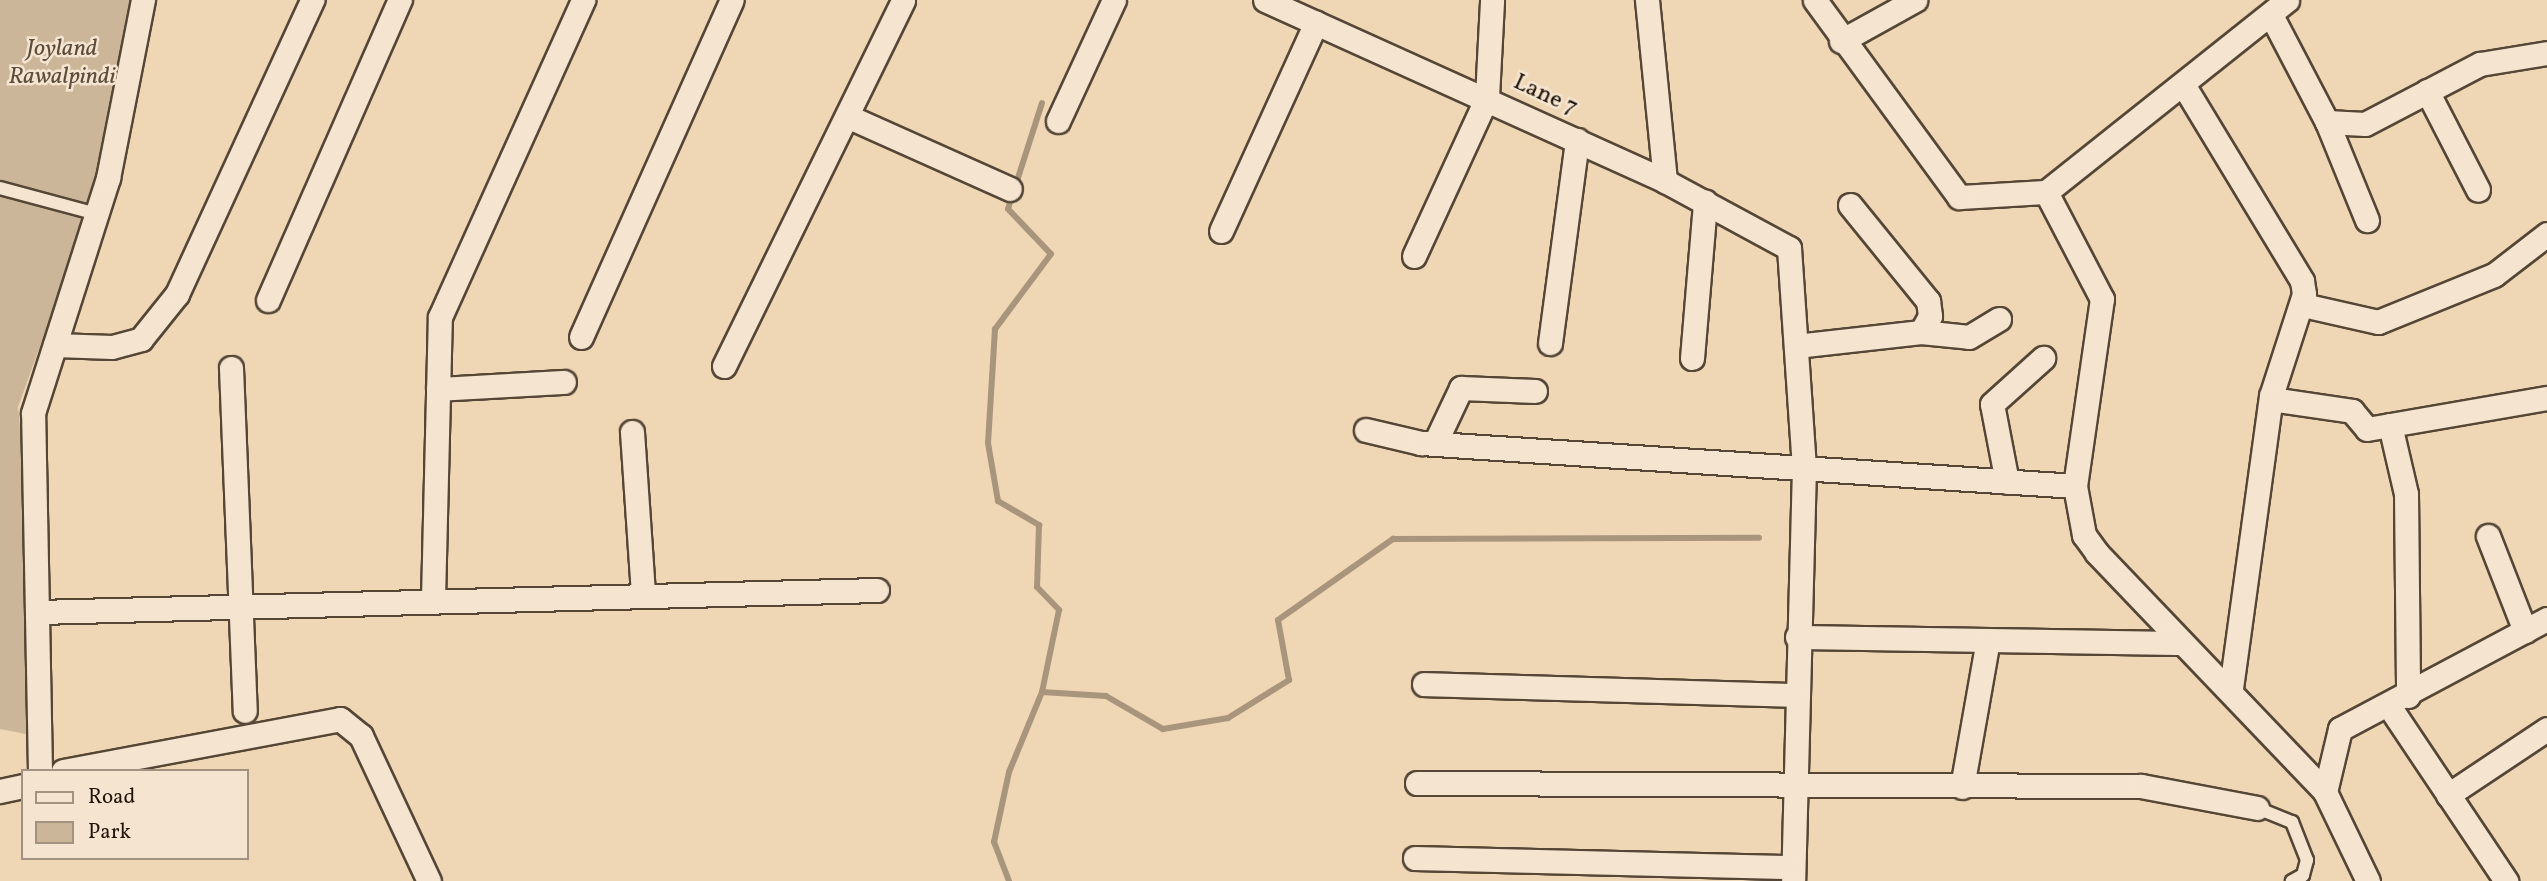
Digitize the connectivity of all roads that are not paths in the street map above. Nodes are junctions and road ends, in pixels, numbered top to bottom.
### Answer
1 (143, 0) edge
2 (312, 0) edge
3 (400, 0) edge
4 (583, 0) edge
5 (732, 0) edge
6 (903, 0) edge
7 (1114, 0) edge
8 (1492, 0) edge
9 (1647, 0) edge
10 (1815, 0) edge
11 (1915, 0) edge
12 (1274, 2) edge
13 (2279, 7) edge
14 (1316, 23) junction
15 (1841, 41) junction
16 (2547, 53) edge
17 (2184, 86) junction
18 (2427, 92) junction
19 (1487, 97) junction
20 (849, 117) junction
21 (1058, 121) dead end
22 (2326, 122) junction
23 (1577, 140) junction
24 (1665, 181) junction
25 (0, 188) edge
26 (1010, 189) dead end
27 (2479, 190) dead end
28 (2046, 192) junction
29 (1705, 202) junction
30 (1850, 205) dead end
31 (97, 214) junction
32 (2367, 220) dead end
33 (1221, 231) dead end
34 (2547, 234) edge
35 (1414, 257) dead end
36 (268, 299) dead end
37 (2303, 305) junction
38 (1999, 319) dead end
39 (1921, 332) junction
40 (581, 337) dead end
41 (1550, 343) dead end
42 (55, 345) junction
43 (1796, 346) junction
44 (1692, 358) dead end
45 (2043, 358) dead end
46 (724, 366) dead end
47 (231, 368) dead end
48 (564, 382) dead end
49 (438, 389) junction
50 (1535, 391) dead end
51 (2547, 398) edge
52 (2271, 399) junction
53 (2390, 425) junction
54 (1366, 430) dead end
55 (632, 432) dead end
56 (1435, 443) junction
57 (1804, 467) junction
58 (2007, 482) junction
59 (2075, 486) junction
60 (2487, 536) dead end
61 (877, 590) dead end
62 (643, 595) junction
63 (433, 599) junction
64 (242, 603) junction
65 (38, 612) junction
66 (2547, 619) edge
67 (2525, 631) junction
68 (1797, 637) junction
69 (1988, 640) junction
70 (2180, 643) junction
71 (1424, 684) dead end
72 (2231, 688) junction
73 (1796, 695) junction
74 (2399, 701) junction
75 (245, 710) dead end
76 (2547, 729) edge
77 (40, 769) edge
78 (74, 769) edge
79 (1418, 783) dead end
80 (21, 786) edge
81 (1962, 787) junction
82 (1795, 788) junction
83 (0, 791) edge
84 (2325, 792) junction
85 (2448, 795) junction
86 (2257, 808) joint
87 (1415, 858) dead end
88 (1793, 874) edge
89 (429, 881) edge
90 (2292, 881) edge
91 (2368, 881) edge
92 (2505, 881) edge

1 - 31 street
2 - 42 street
3 - 36 street
4 - 49 street
5 - 40 street
6 - 20 street
7 - 21 street
8 - 19 street
9 - 24 street
10 - 15 street
11 - 15 street
12 - 14 street, Lane 7
13 - 17 street
13 - 22 street
14 - 19 street, Lane 7
14 - 33 street
15 - 28 street
16 - 18 street
17 - 28 street
17 - 37 street
18 - 22 street
18 - 27 street
19 - 23 street, Lane 7
19 - 35 street
20 - 26 street
20 - 46 street
22 - 32 street
23 - 24 street, Lane 7
23 - 41 street
24 - 29 street, Lane 7
25 - 31 lane
28 - 59 street
29 - 43 street, Lane 7
29 - 44 street
30 - 39 street
31 - 42 street
34 - 37 street
37 - 52 street
38 - 39 street
39 - 43 street
42 - 65 street
43 - 57 street
45 - 58 street
47 - 64 street
48 - 49 street
49 - 63 street
50 - 56 street
51 - 53 street
52 - 53 street
52 - 72 street
53 - 74 street
54 - 56 street
55 - 62 street
56 - 57 street
57 - 58 street
57 - 68 street
58 - 59 street
59 - 70 street
60 - 67 street
61 - 62 street
62 - 63 street
63 - 64 street
64 - 65 street
64 - 75 street
65 - 77 street
66 - 67 street
67 - 74 street
68 - 69 street
68 - 73 street
69 - 70 street
69 - 81 street
70 - 72 street
71 - 73 street
72 - 84 street
73 - 82 street
74 - 84 street
74 - 85 street
76 - 85 street
78 - 89 street
79 - 82 street
80 - 83 street
81 - 82 street
81 - 86 street
82 - 88 street
84 - 91 street
85 - 92 street
86 - 90 lane
87 - 88 street

